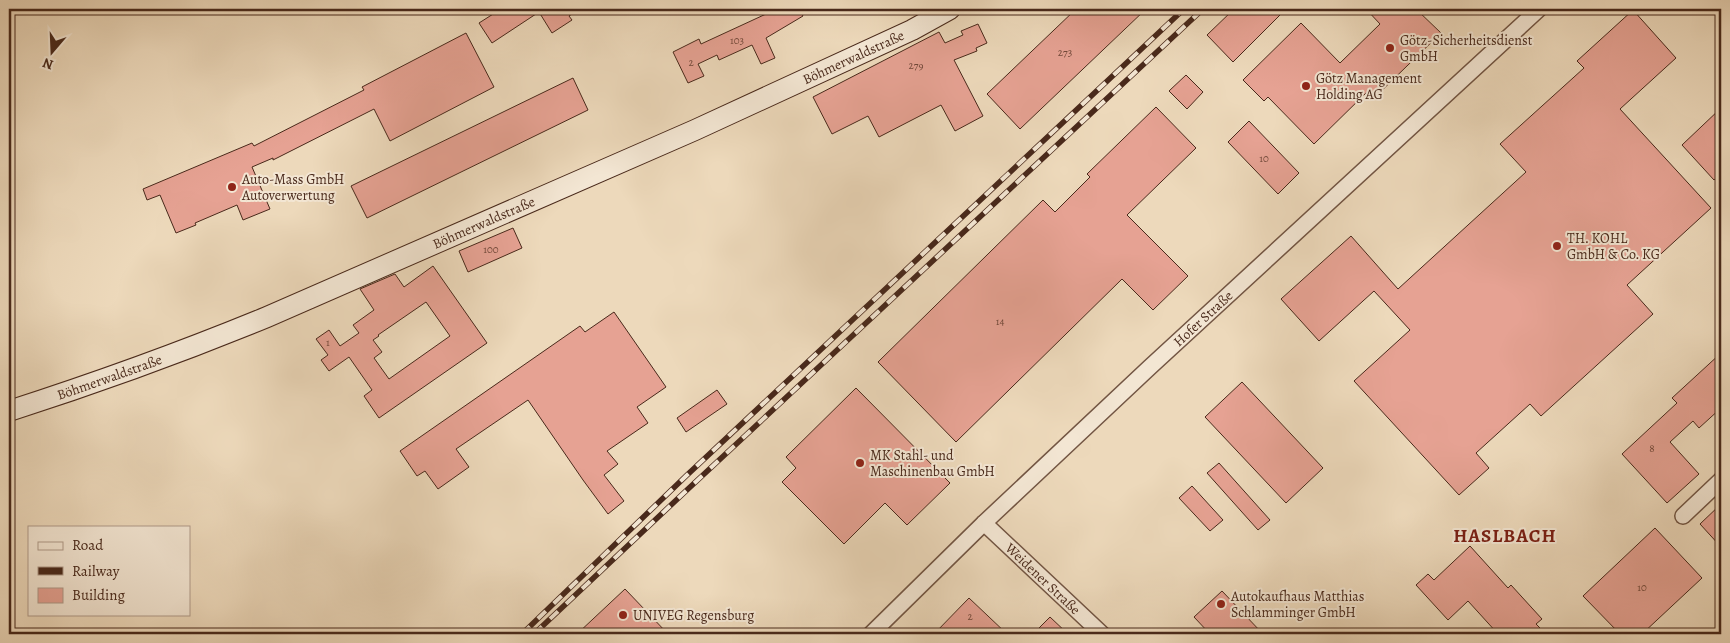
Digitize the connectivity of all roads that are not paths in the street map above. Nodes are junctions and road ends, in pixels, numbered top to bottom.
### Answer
1 (950, 9) edge
2 (1539, 9) edge
3 (9, 411) edge
4 (1721, 480) edge
5 (1683, 516) dead end
6 (984, 523) junction
7 (871, 634) edge
8 (1102, 634) edge

1 - 3 street, Böhmerwaldstraße
2 - 6 street, Hofer Straße
4 - 5 street
6 - 7 street, Hofer Straße
6 - 8 street, Weidener Straße

